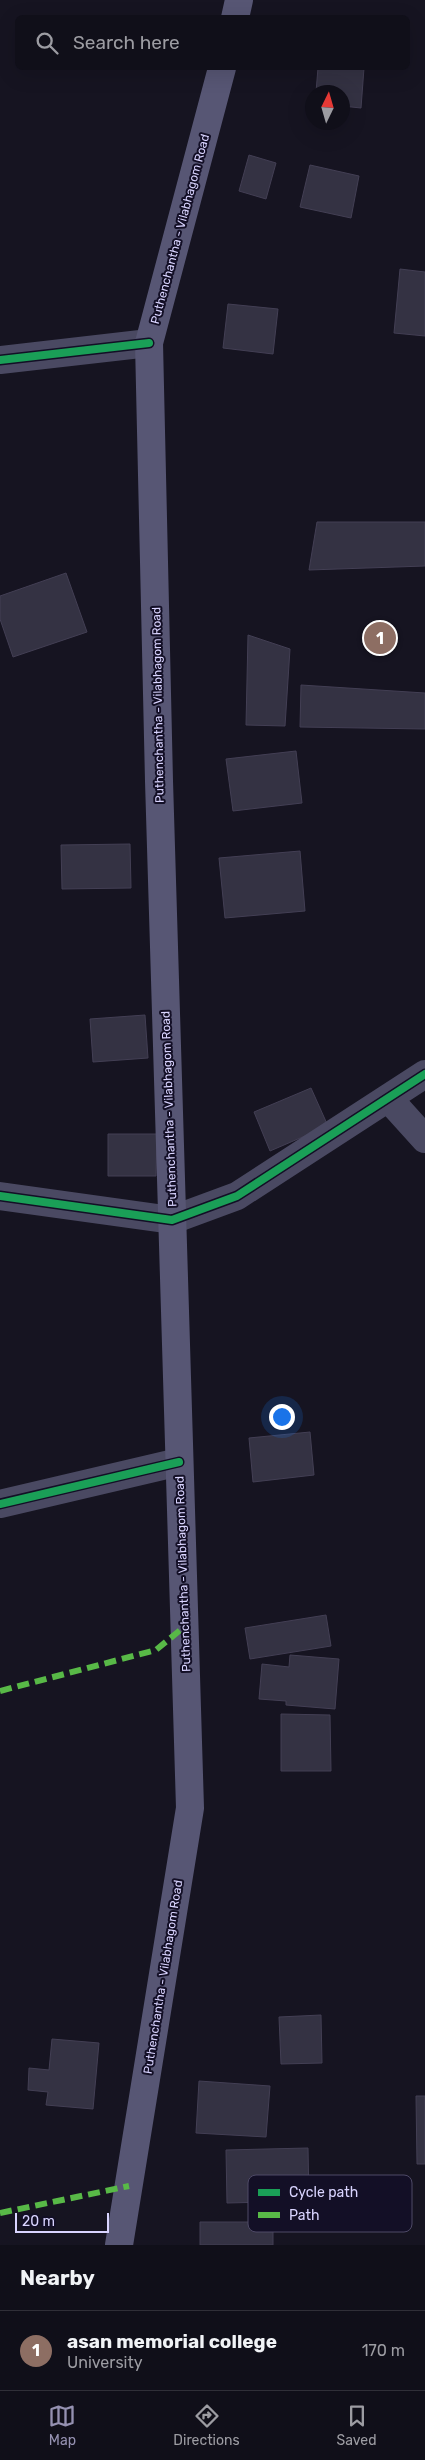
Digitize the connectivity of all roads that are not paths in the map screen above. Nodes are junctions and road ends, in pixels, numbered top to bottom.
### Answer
1 (239, 0) edge
2 (236, 15) edge
3 (221, 70) edge
4 (150, 343) junction
5 (0, 360) edge
6 (425, 1074) edge
7 (388, 1098) junction
8 (425, 1139) edge
9 (0, 1196) edge
10 (172, 1220) junction
11 (179, 1462) junction
12 (0, 1504) edge
13 (119, 2245) edge

1 - 2 main road
3 - 4 main road, Puthenchantha - Vilabhagom Road
4 - 5 street
4 - 10 main road, Puthenchantha - Vilabhagom Road
6 - 7 street
7 - 8 street
7 - 10 street
9 - 10 street
10 - 11 main road, Puthenchantha - Vilabhagom Road
11 - 12 street
11 - 13 main road, Puthenchantha - Vilabhagom Road

